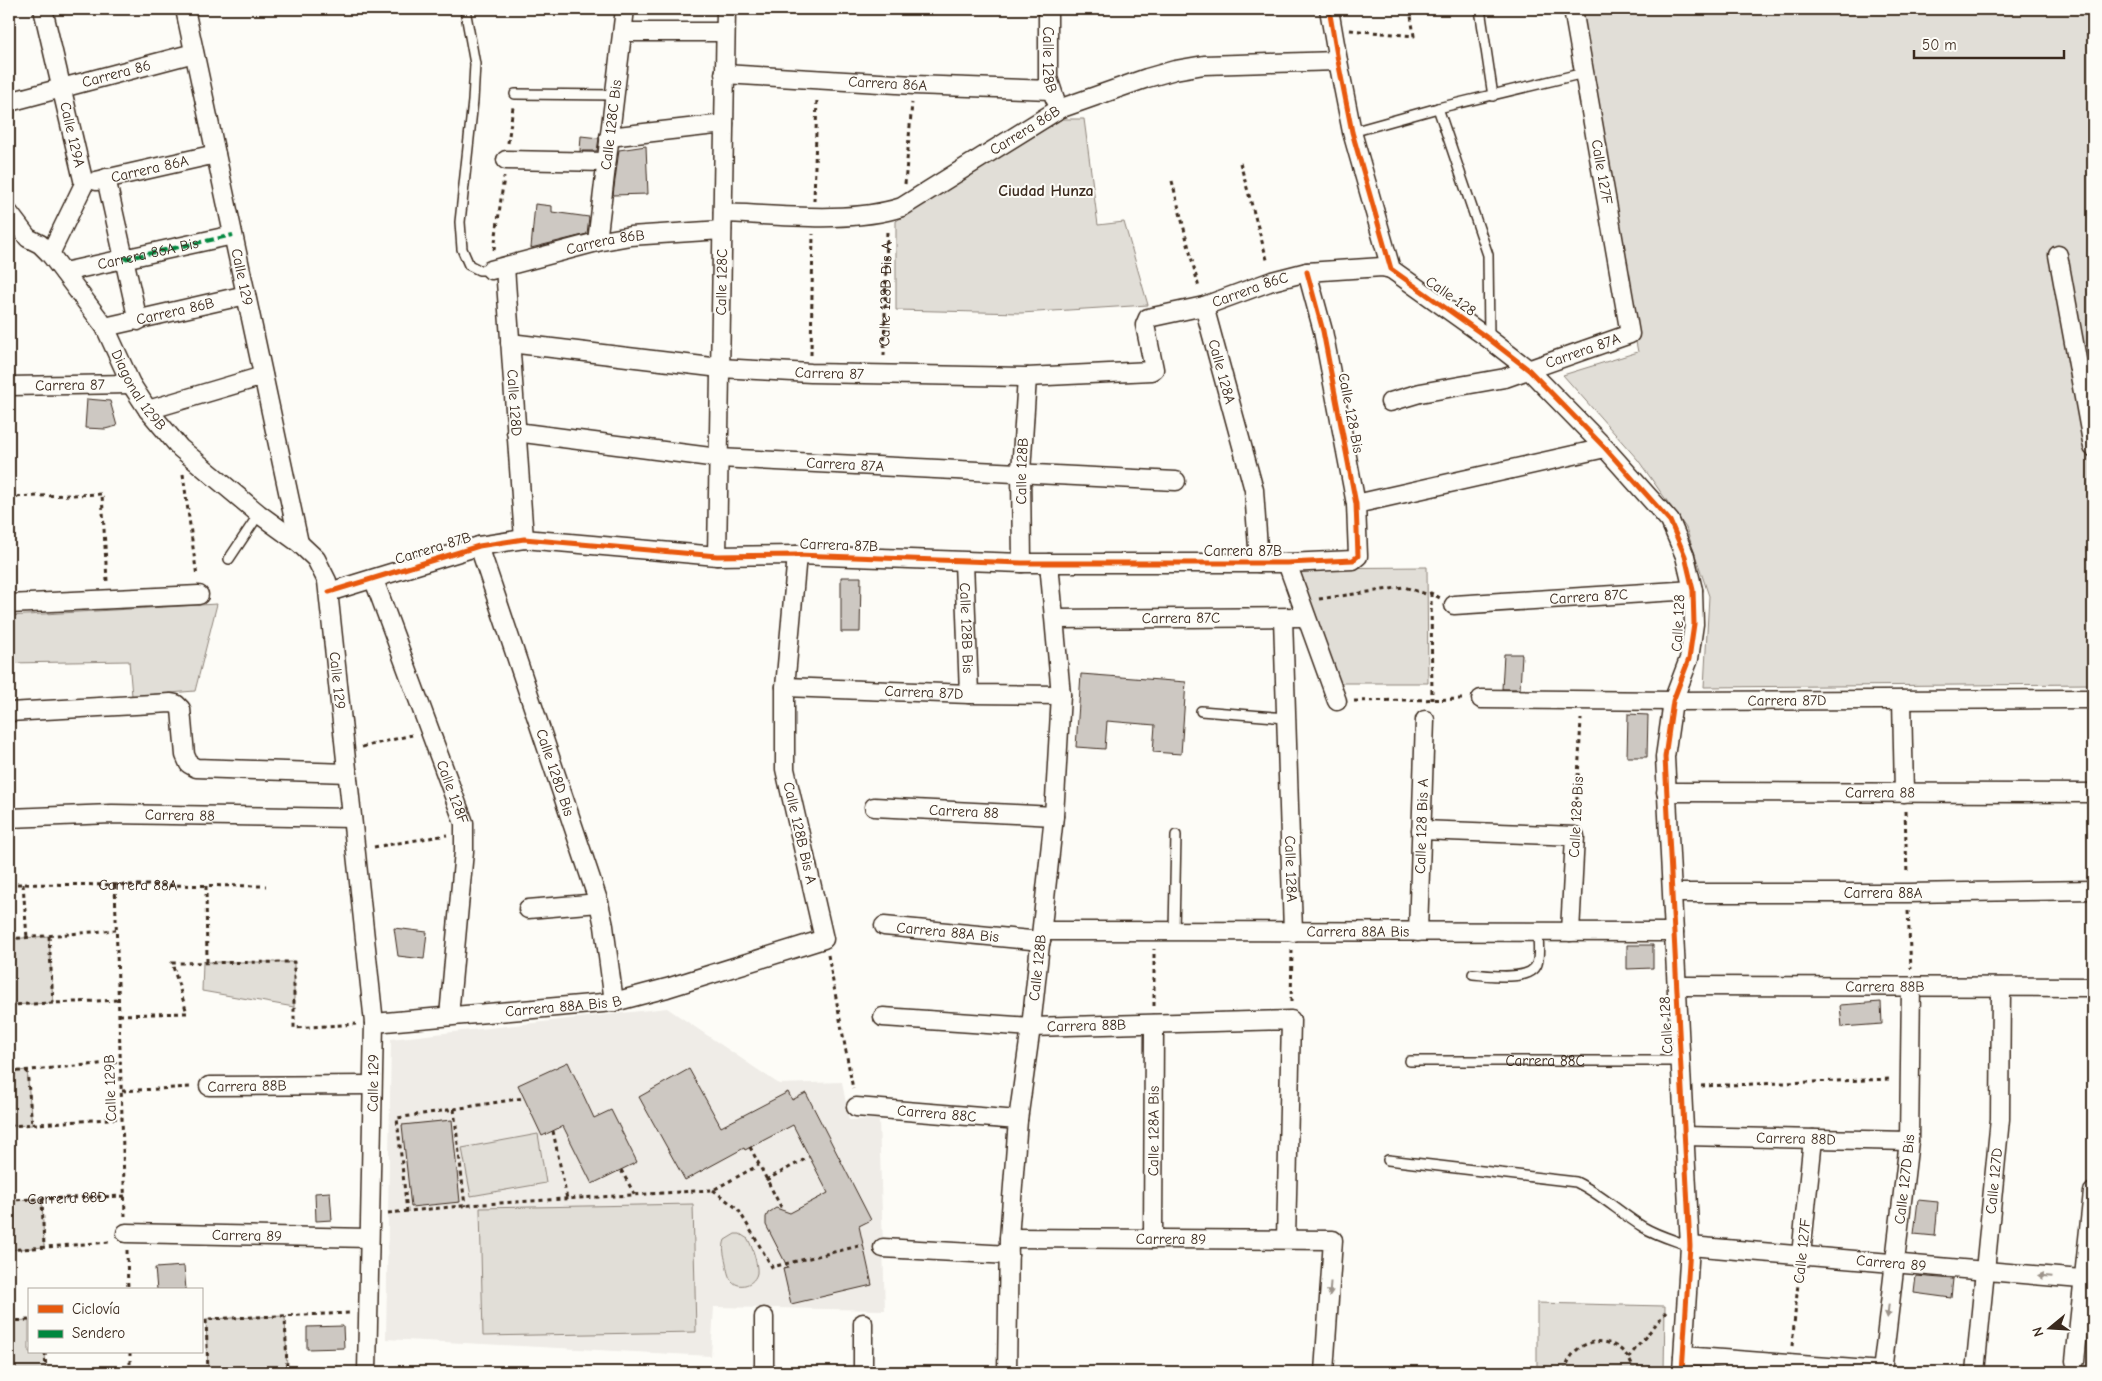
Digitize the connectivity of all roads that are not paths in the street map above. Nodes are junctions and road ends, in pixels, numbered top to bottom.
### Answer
1 (43, 9) edge
2 (185, 9) edge
3 (465, 9) edge
4 (625, 9) edge
5 (726, 9) edge
6 (1048, 9) edge
7 (1330, 9) edge
8 (1480, 9) edge
9 (1573, 9) edge
10 (622, 32) junction
11 (725, 32) junction
12 (194, 53) junction
13 (1338, 61) junction
14 (1584, 73) junction
15 (724, 74) junction
16 (61, 87) junction
17 (1050, 90) junction
18 (515, 94) road end
19 (615, 95) junction
20 (1493, 96) junction
21 (9, 102) edge
22 (1438, 108) junction
23 (1059, 109) junction
24 (724, 124) junction
25 (1352, 132) junction
26 (609, 137) junction
27 (216, 154) junction
28 (506, 160) road end
29 (606, 162) junction
30 (106, 178) junction
31 (84, 184) junction
32 (9, 213) edge
33 (722, 222) junction
34 (9, 234) edge
35 (233, 235) junction
36 (28, 238) junction
37 (597, 242) junction
38 (50, 254) junction
39 (2058, 254) dead end
40 (124, 259) junction
41 (498, 269) junction
42 (1391, 269) junction
43 (64, 272) junction
44 (1307, 272) junction
45 (246, 295) junction
46 (1204, 306) junction
47 (138, 321) junction
48 (105, 327) junction
49 (1629, 335) joint
50 (1490, 339) junction
51 (510, 344) junction
52 (720, 368) junction
53 (1529, 370) junction
54 (1151, 371) joint
55 (263, 376) junction
56 (1027, 377) junction
57 (131, 384) junction
58 (9, 386) edge
59 (1390, 402) dead end
60 (148, 410) junction
61 (516, 432) junction
62 (2093, 447) edge
63 (1606, 448) junction
64 (718, 458) junction
65 (1021, 472) junction
66 (1176, 481) dead end
67 (1356, 504) junction
68 (259, 514) junction
69 (524, 539) junction
70 (299, 543) junction
71 (479, 546) junction
72 (797, 555) junction
73 (717, 556) junction
74 (1356, 558) joint
75 (229, 560) dead end
76 (964, 562) junction
77 (1022, 563) junction
78 (1049, 563) junction
79 (1259, 563) junction
80 (1287, 563) junction
81 (374, 580) junction
82 (1694, 590) junction
83 (329, 592) junction
84 (199, 595) road end
85 (9, 604) edge
86 (1454, 605) dead end
87 (1304, 609) junction
88 (1283, 618) junction
89 (1055, 619) junction
90 (785, 687) junction
91 (969, 694) junction
92 (1061, 695) junction
93 (1481, 698) road end
94 (2093, 699) edge
95 (1902, 700) junction
96 (1337, 701) road end
97 (1673, 701) junction
98 (9, 712) edge
99 (1201, 712) dead end
100 (1286, 718) junction
101 (1425, 720) dead end
102 (348, 773) junction
103 (1666, 792) junction
104 (1904, 793) junction
105 (2093, 793) edge
106 (874, 807) dead end
107 (1054, 816) junction
108 (9, 818) edge
109 (352, 818) junction
110 (1421, 830) junction
111 (1176, 835) dead end
112 (2093, 890) edge
113 (1673, 893) junction
114 (599, 903) junction
115 (528, 909) dead end
116 (884, 926) dead end
117 (1174, 931) junction
118 (1293, 932) junction
119 (1418, 932) junction
120 (1538, 932) junction
121 (1570, 932) junction
122 (1674, 932) junction
123 (1041, 936) junction
124 (824, 939) joint
125 (1473, 974) dead end
126 (1677, 986) junction
127 (1911, 987) junction
128 (2001, 987) junction
129 (2093, 987) edge
130 (614, 1002) junction
131 (448, 1016) junction
132 (883, 1017) dead end
133 (374, 1023) junction
134 (1154, 1024) junction
135 (1031, 1027) junction
136 (1410, 1061) dead end
137 (1680, 1061) junction
138 (372, 1085) junction
139 (209, 1086) road end
140 (856, 1107) road end
141 (1018, 1120) junction
142 (1684, 1136) junction
143 (1813, 1139) junction
144 (1909, 1140) junction
145 (1388, 1160) dead end
146 (2093, 1192) edge
147 (126, 1237) road end
148 (369, 1238) junction
149 (1009, 1238) junction
150 (1153, 1239) junction
151 (1286, 1240) junction
152 (1690, 1246) junction
153 (883, 1248) dead end
154 (1009, 1255) junction
155 (1801, 1255) junction
156 (1893, 1263) junction
157 (1985, 1271) junction
158 (2089, 1279) edge
159 (764, 1317) dead end
160 (863, 1323) dead end
161 (2075, 1361) dead end
162 (1683, 1364) edge
163 (367, 1372) edge
164 (764, 1372) edge
165 (862, 1372) edge
166 (1006, 1372) edge
167 (1324, 1372) edge
168 (1882, 1372) edge
169 (1976, 1372) edge

1 - 16 street, Calle 129A
2 - 12 street, Calle 129
3 - 41 lane
4 - 10 street, Calle 128C Bis
5 - 11 street, Calle 128C
6 - 17 street, Calle 128B
7 - 13 street
8 - 20 lane
9 - 14 street, Calle 127F
10 - 11 street
10 - 19 street, Calle 128C Bis
11 - 15 street, Calle 128C
12 - 16 street, Carrera 86
12 - 27 street, Calle 129
13 - 23 street, Carrera 86B
13 - 25 street
14 - 20 lane
14 - 49 street, Calle 127F
15 - 17 street, Carrera 86A
15 - 24 street, Calle 128C
16 - 21 street, Carrera 86
16 - 31 street, Calle 129A
17 - 23 street, Calle 128B
18 - 19 lane
19 - 26 street, Calle 128C Bis
20 - 22 lane
22 - 25 lane
22 - 50 lane
23 - 33 street, Carrera 86B
24 - 26 street
24 - 33 street, Calle 128C
25 - 42 street
26 - 29 street, Calle 128C Bis
27 - 30 street, Carrera 86A
27 - 35 street, Calle 129
28 - 29 street
29 - 37 street, Calle 128C Bis
30 - 31 street, Carrera 86A
30 - 40 street
31 - 38 street, Calle 129A
32 - 36 street, Diagonal 129B
33 - 37 street, Carrera 86B
33 - 52 street, Calle 128C
34 - 36 street
35 - 40 street, Carrera 86A Bis
35 - 45 street, Calle 129
36 - 38 street, Diagonal 129B
37 - 41 street, Carrera 86B
38 - 43 street, Diagonal 129B
39 - 62 street
40 - 43 street, Carrera 86A Bis
40 - 47 street
41 - 51 street, Calle 128D
42 - 44 street, Carrera 86C
42 - 50 street, Calle 128
43 - 48 street, Diagonal 129B
44 - 46 street, Carrera 86C
44 - 67 street, Calle 128 Bis
45 - 47 street, Carrera 86B
45 - 55 street, Calle 129
46 - 54 street, Carrera 86C
46 - 79 street, Calle 128A
47 - 48 street, Carrera 86B
48 - 57 street, Diagonal 129B
49 - 53 street, Carrera 87A
50 - 53 street, Calle 128
51 - 52 street, Carrera 87
51 - 61 street, Calle 128D
52 - 56 street, Carrera 87
52 - 64 street, Calle 128C
53 - 59 street, Carrera 87A
53 - 63 street, Calle 128
54 - 56 street, Carrera 87
55 - 60 street
55 - 70 street, Calle 129
56 - 65 street, Calle 128B
57 - 58 street, Carrera 87
57 - 60 street, Diagonal 129B
60 - 68 street, Diagonal 129B
61 - 64 street, Carrera 87A
61 - 69 street, Calle 128D
63 - 67 street
63 - 82 street, Calle 128
64 - 65 street, Carrera 87A
64 - 73 street, Calle 128C
65 - 66 street, Carrera 87A
65 - 77 street, Calle 128B
67 - 74 street, Calle 128 Bis
68 - 70 street, Diagonal 129B
68 - 75 lane
69 - 71 street, Carrera 87B
69 - 73 street, Carrera 87B
70 - 83 street, Calle 129
71 - 81 street, Carrera 87B
71 - 114 street, Calle 128D Bis
72 - 73 street, Carrera 87B
72 - 76 street, Carrera 87B
72 - 90 street, Calle 128B Bis A
74 - 80 street, Carrera 87B
76 - 77 street, Carrera 87B
76 - 91 street, Calle 128B Bis
77 - 78 street, Carrera 87B
78 - 79 street, Carrera 87B
78 - 89 street, Calle 128B
79 - 80 street, Carrera 87B
80 - 87 street
81 - 83 street, Carrera 87B
81 - 131 street, Calle 128F
82 - 86 street, Carrera 87C
82 - 97 street, Calle 128
83 - 102 street, Calle 129
84 - 85 street
87 - 88 street, Carrera 87C
87 - 96 street
88 - 89 street, Carrera 87C
88 - 100 street, Calle 128A
89 - 92 street, Calle 128B
90 - 91 street, Carrera 87D
90 - 124 street, Calle 128B Bis A
91 - 92 street, Carrera 87D
92 - 107 street, Calle 128B
93 - 97 street, Carrera 87D
94 - 95 street, Carrera 87D
95 - 97 street, Carrera 87D
95 - 104 street
97 - 103 street, Calle 128
98 - 102 street
99 - 100 lane
100 - 118 street, Calle 128A
101 - 110 street, Calle 128 Bis A
102 - 109 street, Calle 129
103 - 104 street, Carrera 88
103 - 113 street, Calle 128
104 - 105 street, Carrera 88
106 - 107 street, Carrera 88
107 - 123 street, Calle 128B
108 - 109 street, Carrera 88
109 - 133 street, Calle 129
110 - 119 street, Calle 128 Bis A
110 - 121 street, Calle 128 Bis
111 - 117 lane
112 - 113 street, Carrera 88A
113 - 122 street, Calle 128
114 - 115 street
114 - 130 street, Calle 128D Bis
116 - 123 street, Carrera 88A Bis
117 - 118 street, Carrera 88A Bis
117 - 123 street, Carrera 88A Bis
118 - 119 street, Carrera 88A Bis
119 - 120 street, Carrera 88A Bis
120 - 121 street, Carrera 88A Bis
120 - 125 lane
121 - 122 street, Carrera 88A Bis
122 - 126 street, Calle 128
123 - 135 street, Calle 128B
124 - 130 street, Carrera 88A Bis B
126 - 127 street, Carrera 88B
126 - 137 street, Calle 128
127 - 128 street, Carrera 88B
127 - 144 street, Calle 127D Bis
128 - 129 street, Carrera 88B
128 - 157 street, Calle 127D
130 - 131 street, Carrera 88A Bis B
131 - 133 street, Carrera 88A Bis B
132 - 135 street, Carrera 88B
133 - 138 street, Calle 129
134 - 135 street, Carrera 88B
134 - 150 street, Calle 128A Bis
134 - 151 street, Carrera 88B
135 - 141 street, Calle 128B
136 - 137 lane, Carrera 88C
137 - 142 street, Calle 128
138 - 139 street, Carrera 88B
138 - 148 street, Calle 129
140 - 141 street, Carrera 88C
141 - 149 street, Calle 128B
142 - 143 street, Carrera 88D
142 - 152 street, Calle 128
143 - 144 street, Carrera 88D
143 - 155 street, Calle 127F
144 - 156 street, Calle 127D Bis
145 - 152 lane
146 - 158 street
147 - 148 street, Carrera 89
148 - 163 street, Calle 129
149 - 150 street, Carrera 89
149 - 154 street, Calle 128B
150 - 151 street, Carrera 89
151 -> 167 street, Carrera 89
152 - 155 street, Carrera 89
152 - 162 street, Calle 128
153 - 154 street
154 - 166 street, Calle 128B
155 - 156 street, Carrera 89
156 - 157 street, Carrera 89
156 -> 168 street, Calle 127D Bis
158 -> 157 street, Carrera 89
157 - 169 street, Calle 127D
158 - 161 street
159 - 164 street
160 - 165 street
162 - 168 street

